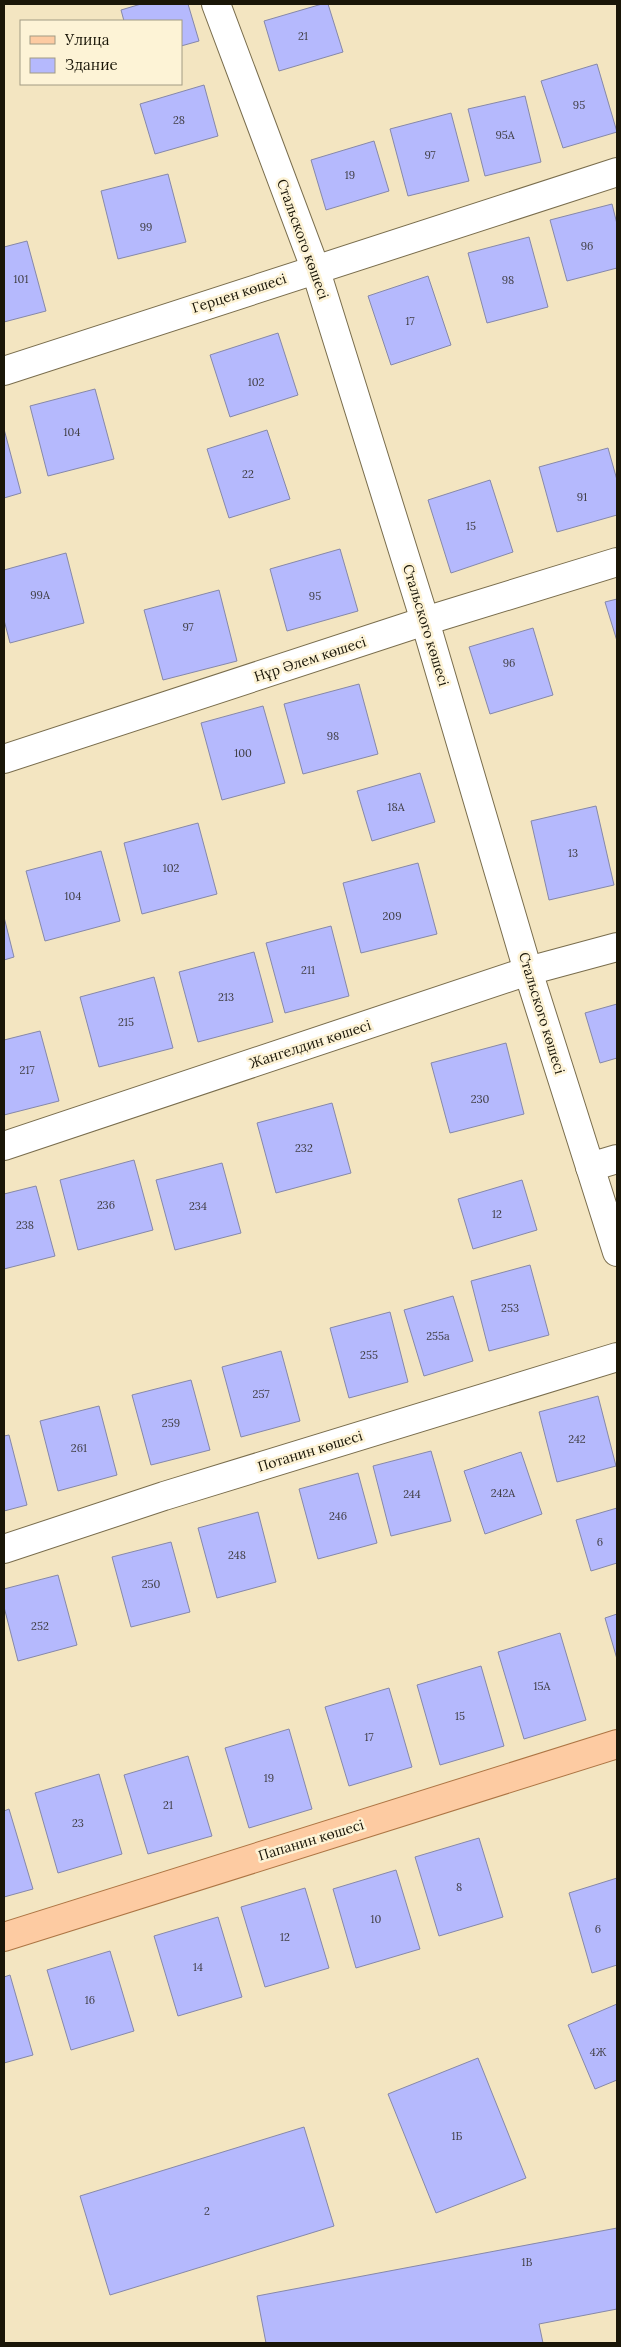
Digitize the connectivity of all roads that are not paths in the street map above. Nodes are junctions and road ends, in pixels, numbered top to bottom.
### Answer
1 (216, 4) edge
2 (617, 172) edge
3 (314, 268) junction
4 (4, 371) edge
5 (617, 562) edge
6 (425, 621) junction
7 (4, 759) edge
8 (617, 947) edge
9 (528, 971) junction
10 (4, 1146) edge
11 (617, 1159) edge
12 (590, 1168) junction
13 (617, 1252) edge
14 (617, 1357) edge
15 (4, 1549) edge
16 (617, 1744) edge
17 (4, 1937) edge

1 - 3 street, Стальского көшесі
2 - 3 street, Герцен көшесі
3 - 4 street, Герцен көшесі
3 - 6 street, Стальского көшесі
5 - 6 street, Нұр Әлем көшесі
6 - 7 street, Нұр Әлем көшесі
6 - 9 street, Стальского көшесі
8 - 9 street, Жангелдин көшесі
9 - 10 street, Жангелдин көшесі
9 - 12 street, Стальского көшесі
11 - 12 street
12 - 13 street, Стальского көшесі
14 - 15 street, Потанин көшесі
16 - 17 main road, Папанин көшесі

